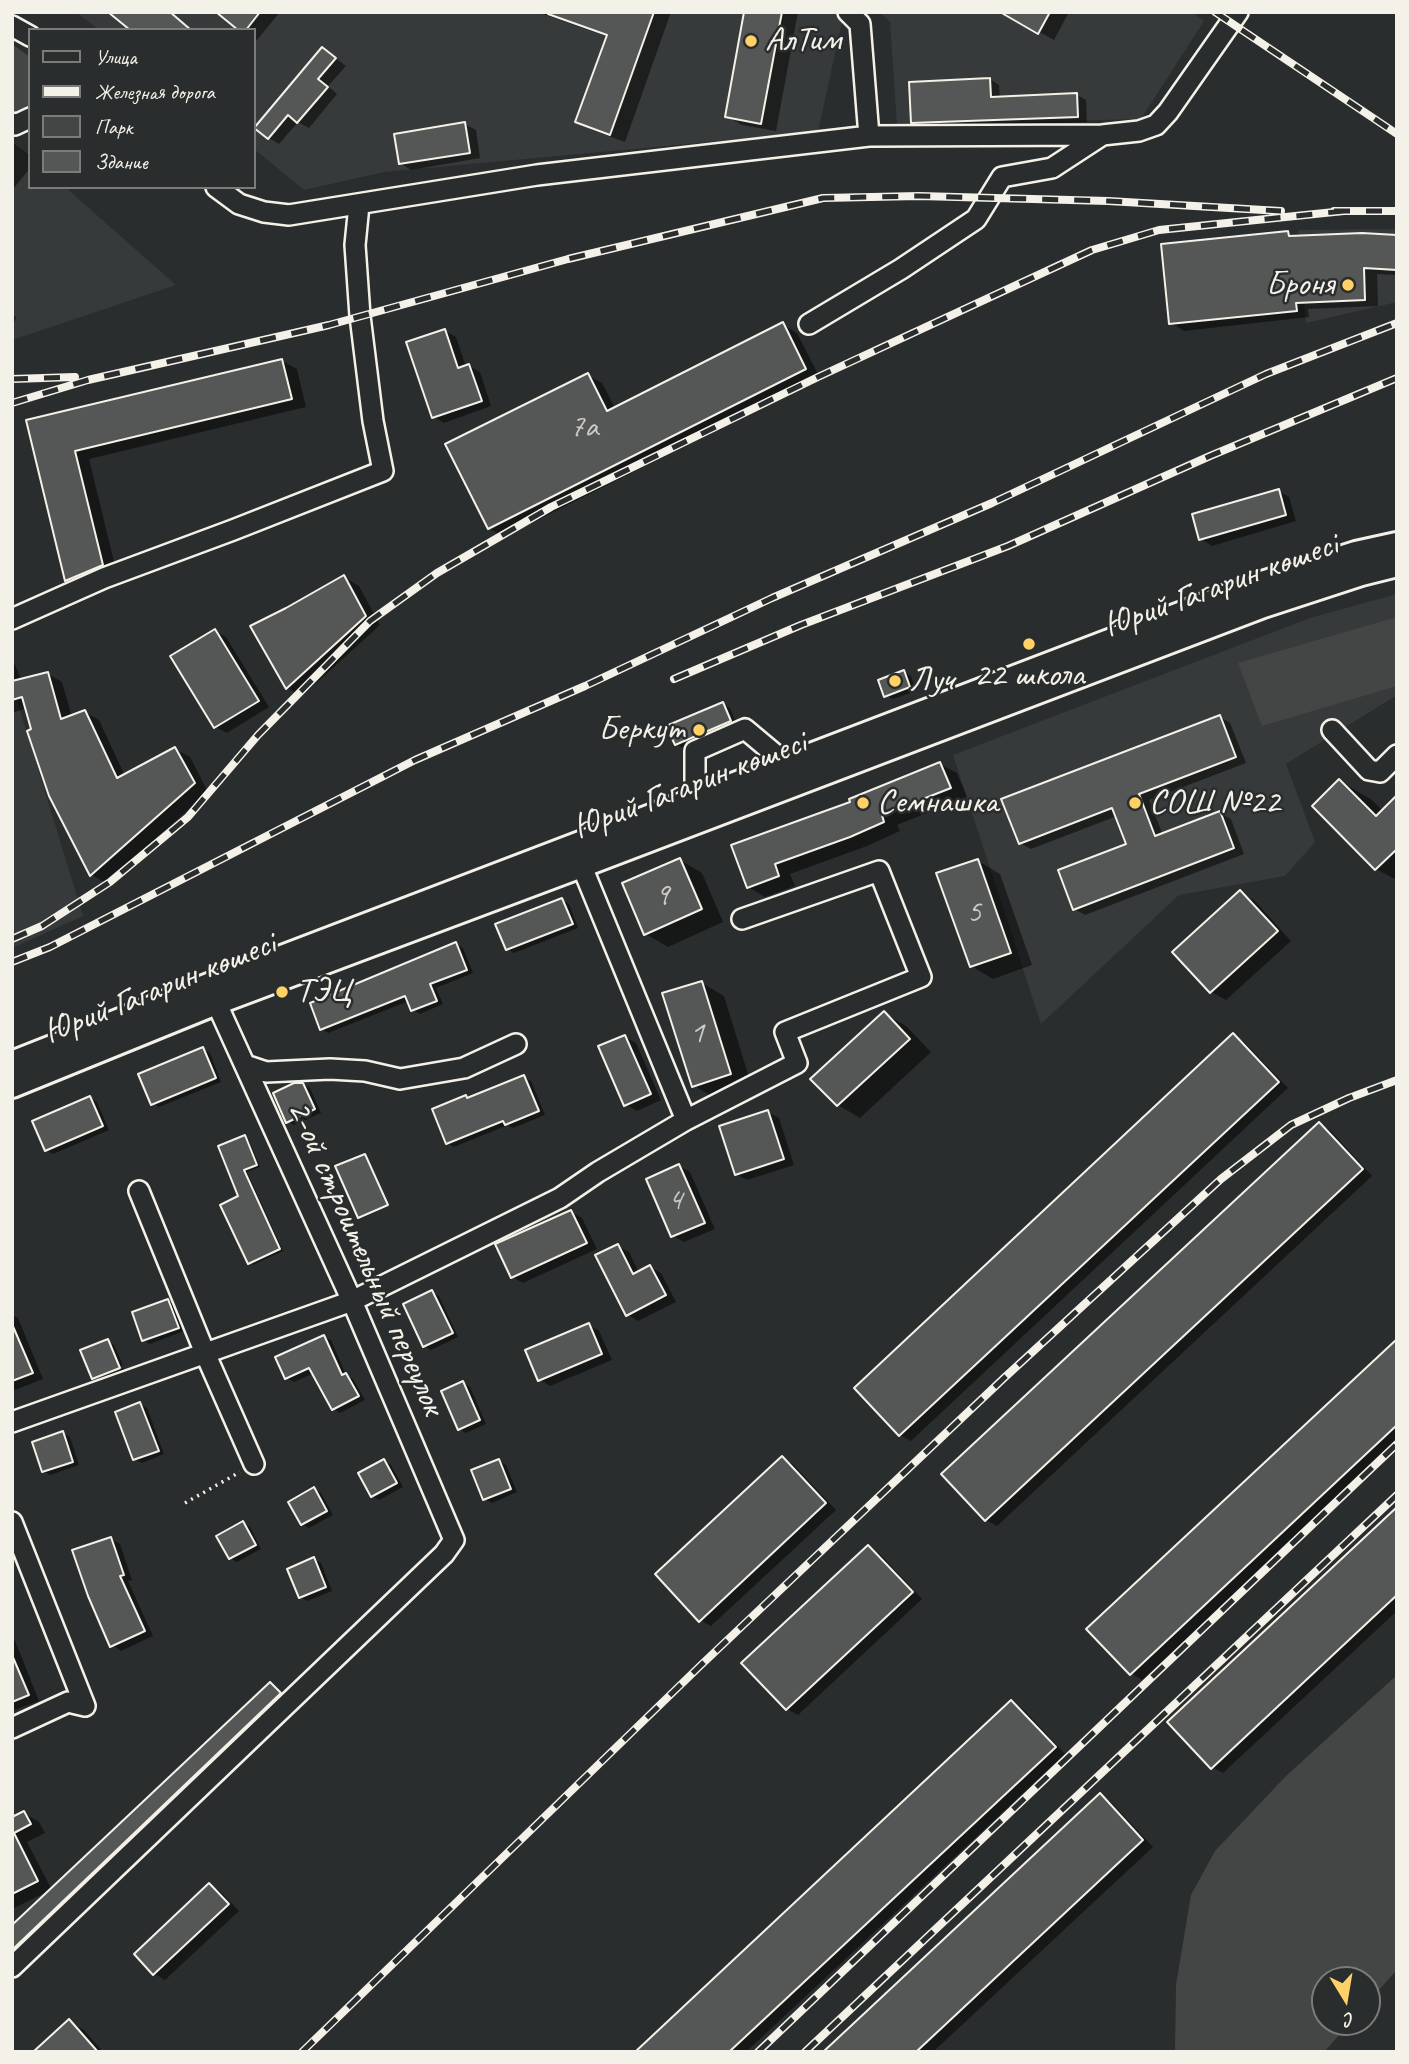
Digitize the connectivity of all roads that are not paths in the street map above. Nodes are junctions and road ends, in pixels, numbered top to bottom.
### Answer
1 (848, 12) edge
2 (1238, 12) edge
3 (12, 26) edge
4 (28, 35) edge
5 (28, 119) edge
6 (12, 123) edge
7 (1102, 135) junction
8 (869, 136) junction
9 (219, 189) edge
10 (359, 205) junction
11 (809, 324) dead end
12 (1397, 545) edge
13 (1397, 564) edge
14 (12, 619) edge
15 (1332, 730) dead end
16 (1397, 755) edge
17 (788, 765) junction
18 (695, 800) junction
19 (577, 856) junction
20 (742, 919) dead end
21 (216, 1002) junction
22 (516, 1044) dead end
23 (12, 1064) edge
24 (245, 1065) junction
25 (12, 1085) edge
26 (686, 1119) junction
27 (139, 1191) dead end
28 (352, 1301) junction
29 (205, 1353) junction
30 (12, 1422) edge
31 (254, 1464) road end
32 (12, 1522) edge
33 (17, 1552) edge
34 (12, 1728) edge
35 (12, 1967) edge

1 - 8 street
2 - 7 street
3 - 4 street
5 - 6 street
7 - 8 street
7 - 11 street
8 - 10 street
9 - 10 street
10 - 14 street
12 - 17 main road, Юрий Гагарин көшесі
13 - 19 main road, Юрий Гагарин көшесі
15 - 16 street
17 - 18 main road, Юрий Гагарин көшесі
17 - 18 street
18 - 19 main road, Юрий Гагарин көшесі
19 - 21 main road, Юрий Гагарин көшесі
19 - 23 main road, Юрий Гагарин көшесі
19 - 26 street
20 - 26 street
21 - 24 street, 2-ой строительный переулок
21 - 25 main road, Юрий Гагарин көшесі
22 - 24 street
24 - 28 street, 2-ой строительный переулок
26 - 28 street
27 - 29 street
28 - 29 street
28 - 35 street, 2-ой строительный переулок
29 - 30 street
29 - 31 street
32 - 33 street
33 - 34 street

